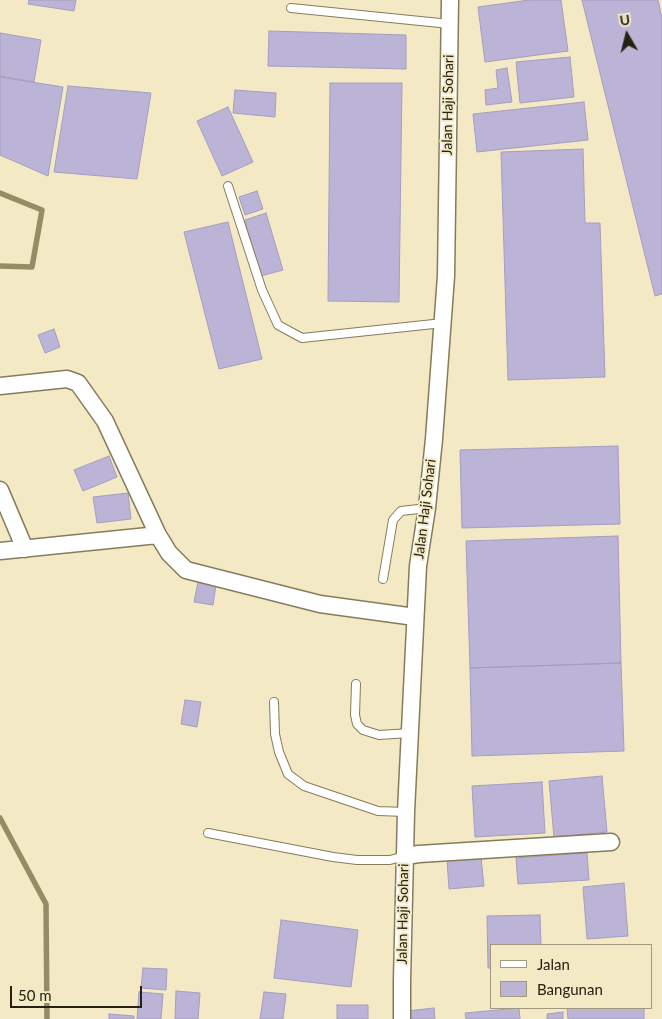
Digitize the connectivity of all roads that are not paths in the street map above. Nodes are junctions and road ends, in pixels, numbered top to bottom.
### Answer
1 (450, 0) edge
2 (292, 8) dead end
3 (450, 24) junction
4 (228, 186) dead end
5 (443, 323) junction
6 (0, 386) edge
7 (0, 490) edge
8 (426, 508) junction
9 (158, 535) junction
10 (24, 549) junction
11 (0, 552) edge
12 (383, 579) dead end
13 (415, 617) junction
14 (356, 684) dead end
15 (274, 702) dead end
16 (410, 733) junction
17 (406, 812) junction
18 (208, 833) dead end
19 (612, 842) dead end
20 (405, 856) junction
21 (402, 1019) edge

1 - 3 street, Jalan Haji Sohari
2 - 3 lane
3 - 5 street, Jalan Haji Sohari
4 - 5 lane
5 - 8 street, Jalan Haji Sohari
6 - 9 street
7 - 10 street
8 - 12 lane
8 - 13 street, Jalan Haji Sohari
9 - 10 street
9 - 13 street
10 - 11 street
13 - 16 street, Jalan Haji Sohari
14 - 16 lane
15 - 17 lane
16 - 17 street, Jalan Haji Sohari
17 - 20 street, Jalan Haji Sohari
18 - 20 lane
19 - 20 street
20 - 21 street, Jalan Haji Sohari

